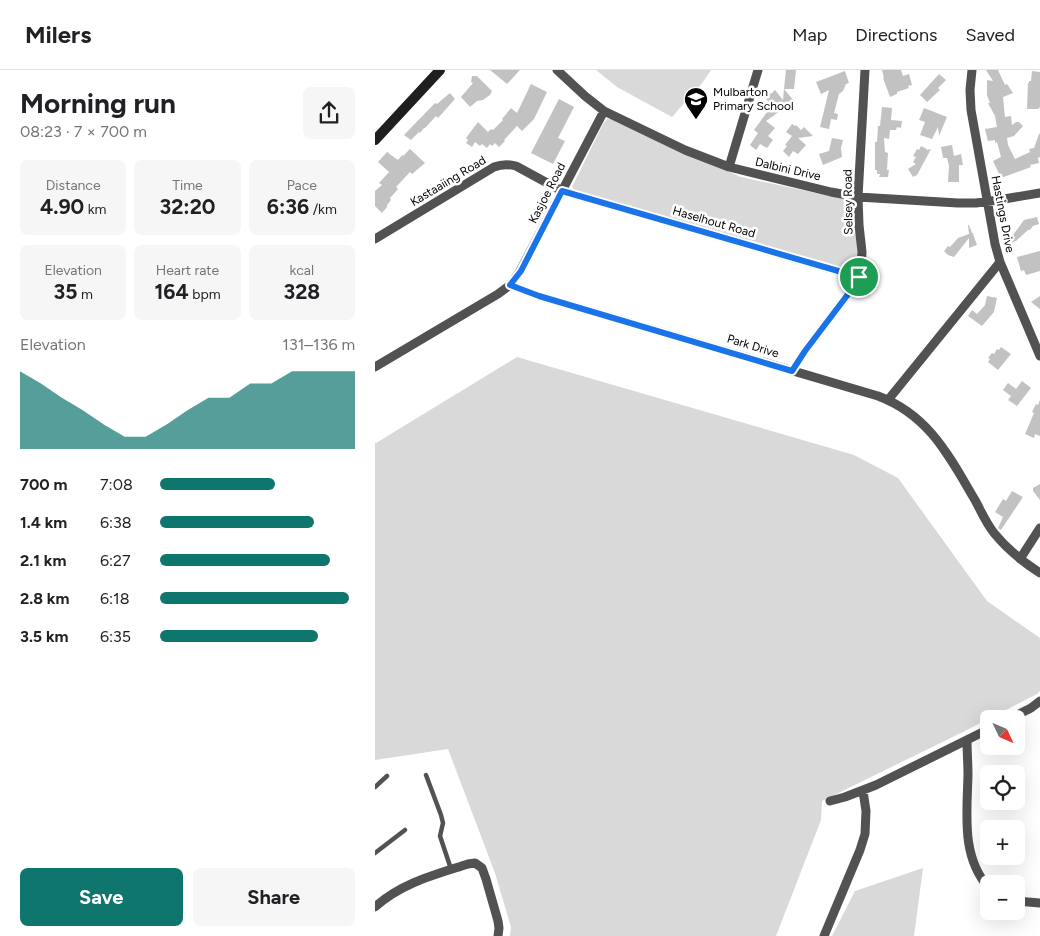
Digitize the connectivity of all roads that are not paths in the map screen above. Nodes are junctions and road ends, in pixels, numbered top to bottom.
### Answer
1 (439, 70) edge
2 (557, 70) edge
3 (758, 70) edge
4 (865, 70) edge
5 (972, 70) edge
6 (604, 110) junction
7 (375, 140) edge
8 (729, 167) junction
9 (562, 191) junction
10 (1040, 193) edge
11 (858, 196) junction
12 (987, 202) junction
13 (375, 239) edge
14 (1000, 262) junction
15 (859, 277) junction
16 (510, 285) junction
17 (1040, 356) edge
18 (375, 367) edge
19 (792, 371) junction
20 (888, 400) junction
21 (1040, 528) edge
22 (1020, 559) junction
23 (1040, 573) edge
24 (1040, 701) edge
25 (1025, 711) edge
26 (980, 734) edge
27 (967, 740) junction
28 (426, 775) dead end
29 (387, 776) dead end
30 (375, 787) edge
31 (863, 791) junction
32 (830, 801) dead end
33 (405, 830) dead end
34 (375, 853) edge
35 (451, 869) junction
36 (980, 875) edge
37 (1025, 902) edge
38 (1040, 904) edge
39 (375, 907) edge
40 (497, 936) edge
41 (825, 936) edge

1 - 7 street
2 - 6 street, Dalbini Drive
3 - 8 street
4 - 11 street, Selsey Road
5 - 12 street, Hastings Drive
6 - 8 street, Dalbini Drive
6 - 9 street, Kasjoe Road
8 - 11 street, Dalbini Drive
9 - 13 street, Kastaaiing Road
9 - 15 street, Haselhout Road
9 - 16 street, Kasjoe Road
10 - 12 street, Dalbini Drive
11 - 12 street, Dalbini Drive
11 - 15 street, Selsey Road
12 - 14 street, Hastings Drive
14 - 17 street, Hastings Drive
14 - 20 street
15 - 19 street, Selsey Road
16 - 18 street
16 - 19 street, Park Drive
19 - 20 street, Park Drive
20 - 22 street, Park Drive
21 - 22 street
22 - 23 street, Park Drive
24 - 25 street
26 - 27 street
27 - 31 street
27 - 36 street
28 - 35 lane
29 - 30 lane
31 - 32 street
31 - 41 street
33 - 34 lane
35 - 39 street
35 - 40 street
37 - 38 street

